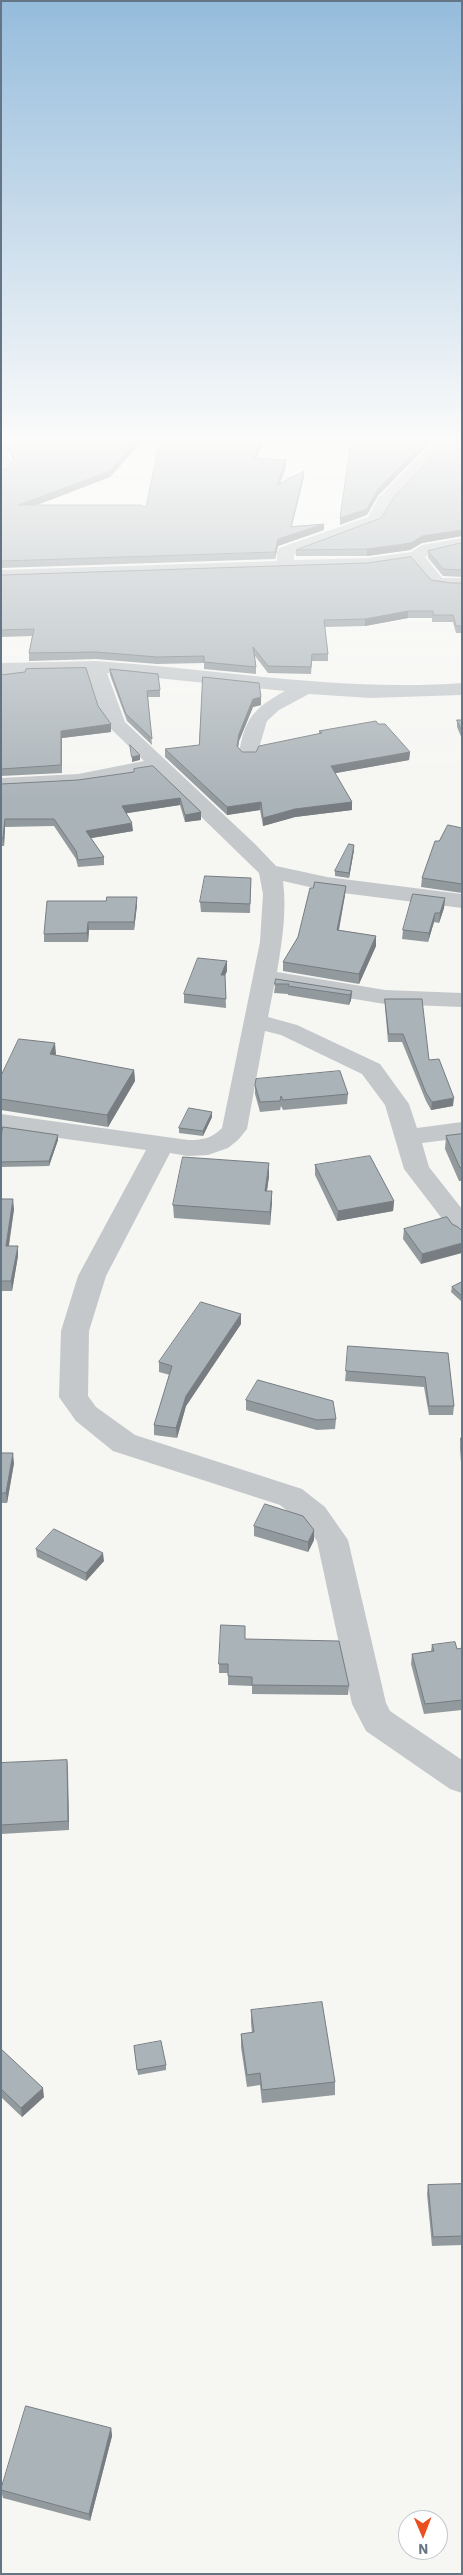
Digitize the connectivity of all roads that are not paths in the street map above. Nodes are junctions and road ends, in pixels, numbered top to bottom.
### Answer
1 (286, 560) edge
2 (387, 560) edge
3 (419, 560) edge
4 (286, 565) junction
5 (1, 575) edge
6 (462, 583) edge
7 (96, 668) junction
8 (1, 669) edge
9 (305, 688) junction
10 (461, 690) edge
11 (249, 754) edge
12 (158, 764) junction
13 (1, 784) edge
14 (269, 872) junction
15 (462, 901) edge
16 (264, 976) junction
17 (462, 1000) edge
18 (255, 1021) junction
19 (1, 1122) edge
20 (462, 1130) edge
21 (406, 1137) junction
22 (162, 1144) junction
23 (462, 1227) edge
24 (462, 1779) edge

1 - 4 street
2 - 4 street
3 - 6 street
4 - 5 street
7 - 8 street
7 - 9 street
7 - 12 street
9 - 10 street
9 - 11 street
12 - 13 street
12 - 14 street
14 - 15 street
14 - 16 street
16 - 17 street
16 - 18 street
18 - 21 street
18 - 22 street
19 - 22 street
20 - 21 street
21 - 23 street
22 - 24 street

